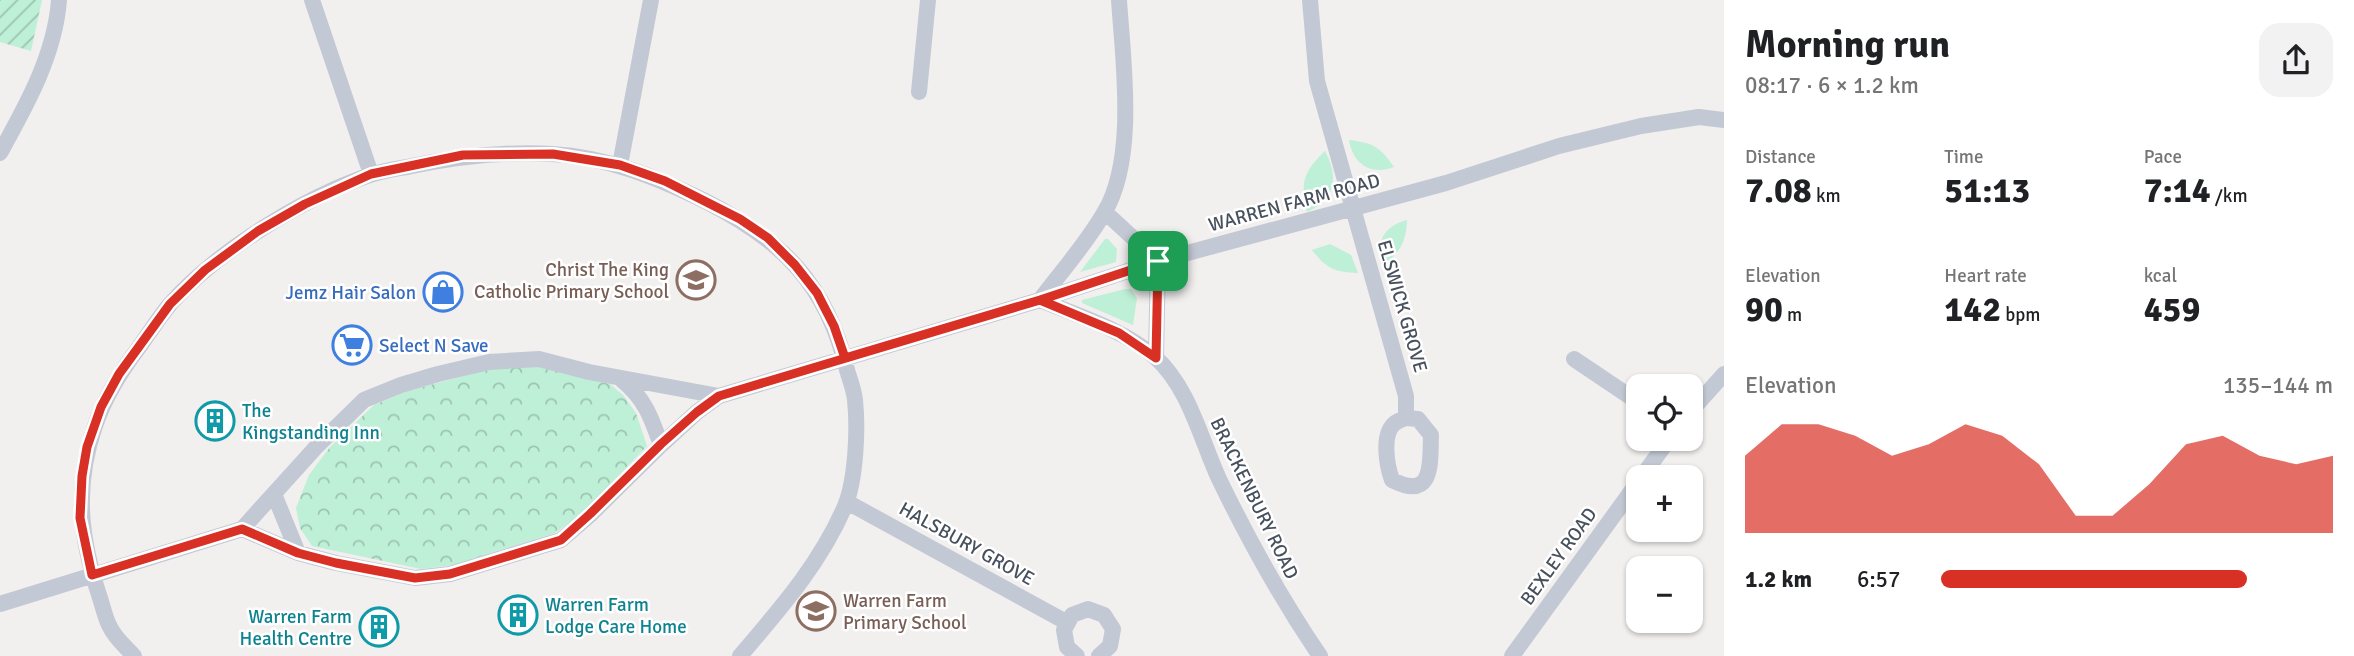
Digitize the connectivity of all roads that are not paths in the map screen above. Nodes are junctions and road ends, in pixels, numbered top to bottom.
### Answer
1 (59, 0) edge
2 (312, 0) edge
3 (651, 0) edge
4 (928, 0) edge
5 (1119, 0) edge
6 (1310, 0) edge
7 (919, 93) dead end
8 (1724, 120) edge
9 (0, 153) edge
10 (620, 165) junction
11 (371, 174) junction
12 (1352, 208) junction
13 (1105, 212) junction
14 (1158, 261) junction
15 (1040, 300) junction
16 (845, 358) junction
17 (1156, 358) junction
18 (1574, 359) dead end
19 (1724, 374) edge
20 (620, 378) junction
21 (1626, 394) edge
22 (719, 396) junction
23 (1703, 397) edge
24 (1406, 418) dead end
25 (661, 444) junction
26 (274, 494) junction
27 (1626, 498) edge
28 (847, 502) junction
29 (242, 529) junction
30 (298, 553) junction
31 (92, 575) junction
32 (0, 604) edge
33 (1066, 622) junction
34 (134, 656) edge
35 (740, 656) edge
36 (1077, 656) edge
37 (1099, 656) edge
38 (1320, 656) edge
39 (1512, 656) edge

1 - 9 street
2 - 11 street
3 - 10 street
4 - 7 street
5 - 13 street
6 - 12 street, ELSWICK GROVE
8 - 12 street, WARREN FARM ROAD
10 - 11 street
10 - 16 street
11 - 31 street
12 - 14 street, WARREN FARM ROAD
12 - 24 street, ELSWICK GROVE
13 - 14 street
13 - 15 street
14 - 15 street, WARREN FARM ROAD
14 - 17 street
15 - 16 street, WARREN FARM ROAD
15 - 17 street, BRACKENBURY ROAD
16 - 22 street, WARREN FARM ROAD
16 - 28 street
17 - 38 street, BRACKENBURY ROAD
18 - 21 street
19 - 23 street
20 - 22 street, WARREN FARM ROAD
20 - 25 street
20 - 26 street, WARREN FARM ROAD
22 - 25 street, WARREN FARM ROAD
25 - 30 street, WARREN FARM ROAD
26 - 29 street, WARREN FARM ROAD
26 - 30 street
27 - 39 street, BEXLEY ROAD
28 - 33 street, HALSBURY GROVE
28 - 35 street
29 - 30 street, WARREN FARM ROAD
29 - 31 street
31 - 32 street
31 - 34 street
33 - 36 street
33 - 37 street

